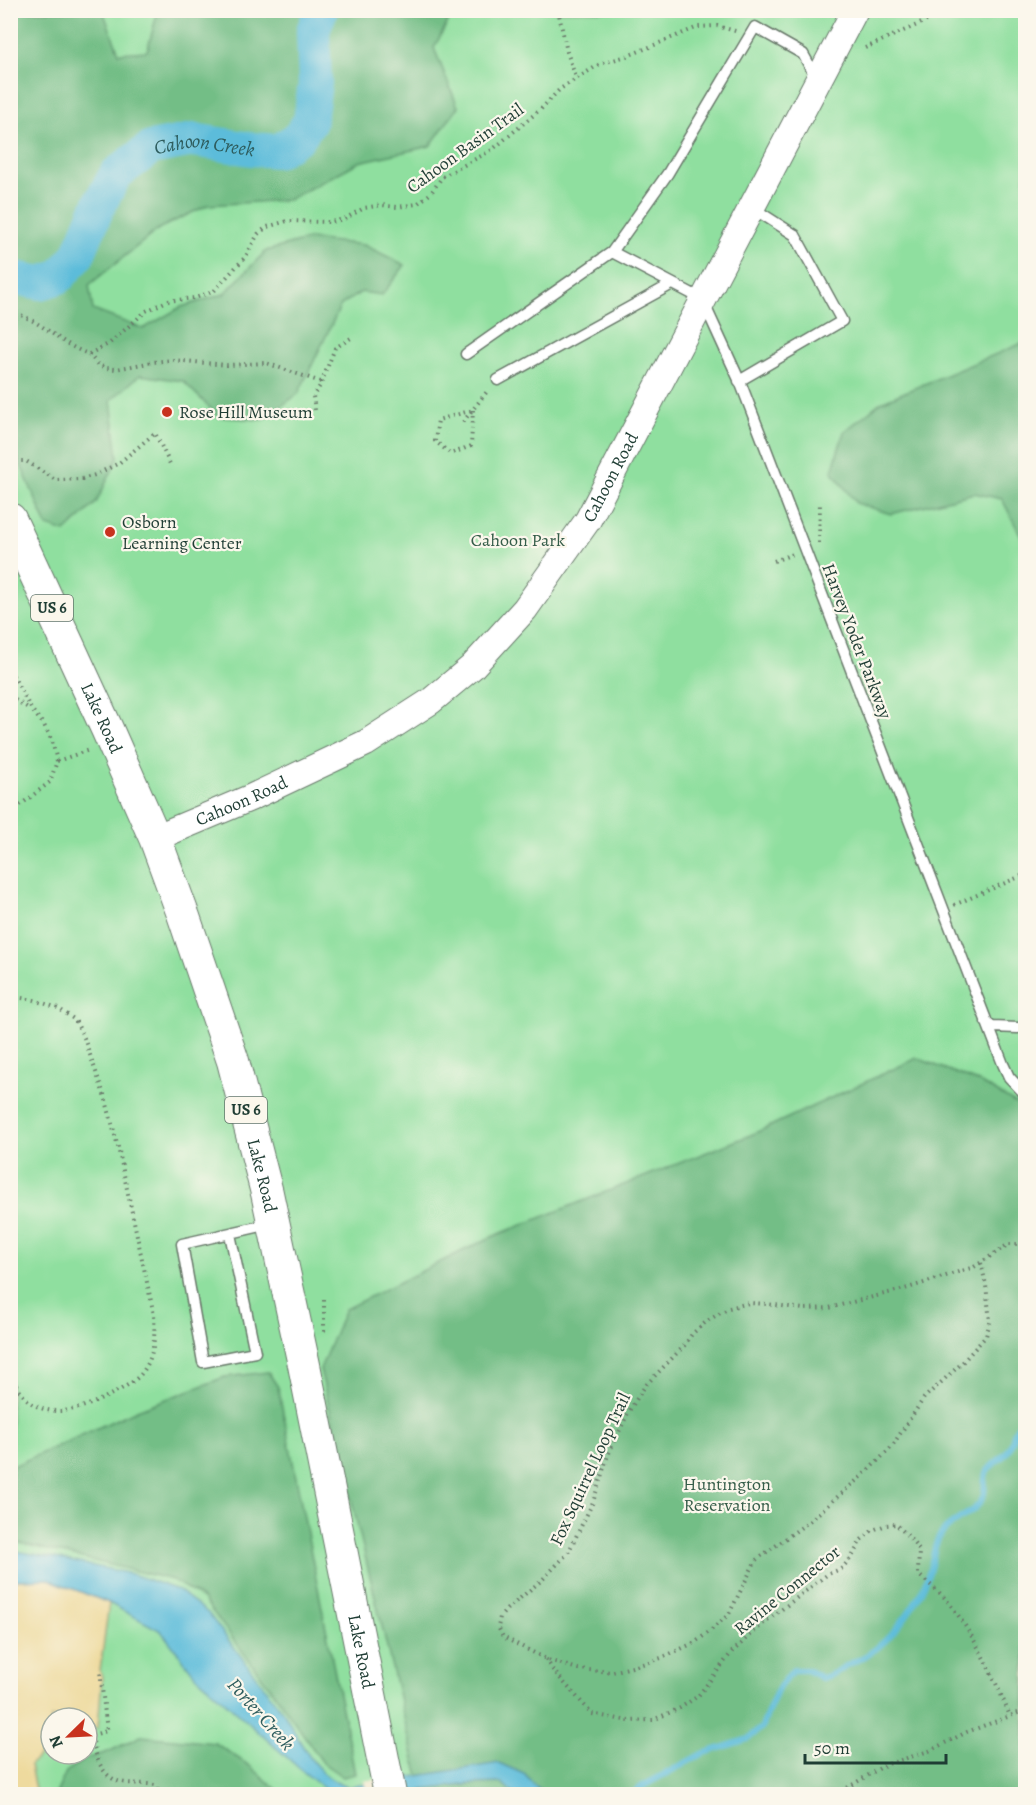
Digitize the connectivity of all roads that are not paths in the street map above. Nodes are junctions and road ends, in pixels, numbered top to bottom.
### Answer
1 (855, 10) edge
2 (818, 79) junction
3 (751, 207) junction
4 (612, 252) junction
5 (672, 284) junction
6 (702, 299) junction
7 (466, 354) dead end
8 (498, 380) road end
9 (740, 381) junction
10 (10, 519) edge
11 (155, 838) junction
12 (986, 1022) junction
13 (1018, 1028) dead end
14 (1026, 1095) edge
15 (274, 1224) junction
16 (230, 1234) junction
17 (390, 1794) edge

1 - 2 street, Cahoon Road
2 - 3 street, Cahoon Road
2 - 4 lane
3 - 6 street, Cahoon Road
3 - 9 lane
4 - 5 lane
4 - 7 lane
5 - 6 lane
5 - 8 lane
6 - 9 lane, Harvey Yoder Parkway
6 - 11 street, Cahoon Road
9 - 12 lane, Harvey Yoder Parkway
10 - 11 main road, Lake Road / US 6
11 - 15 main road, Lake Road / US 6
12 - 13 lane
12 - 14 lane, Harvey Yoder Parkway
15 - 16 lane
15 - 17 main road, Lake Road / US 6
16 - 16 lane

